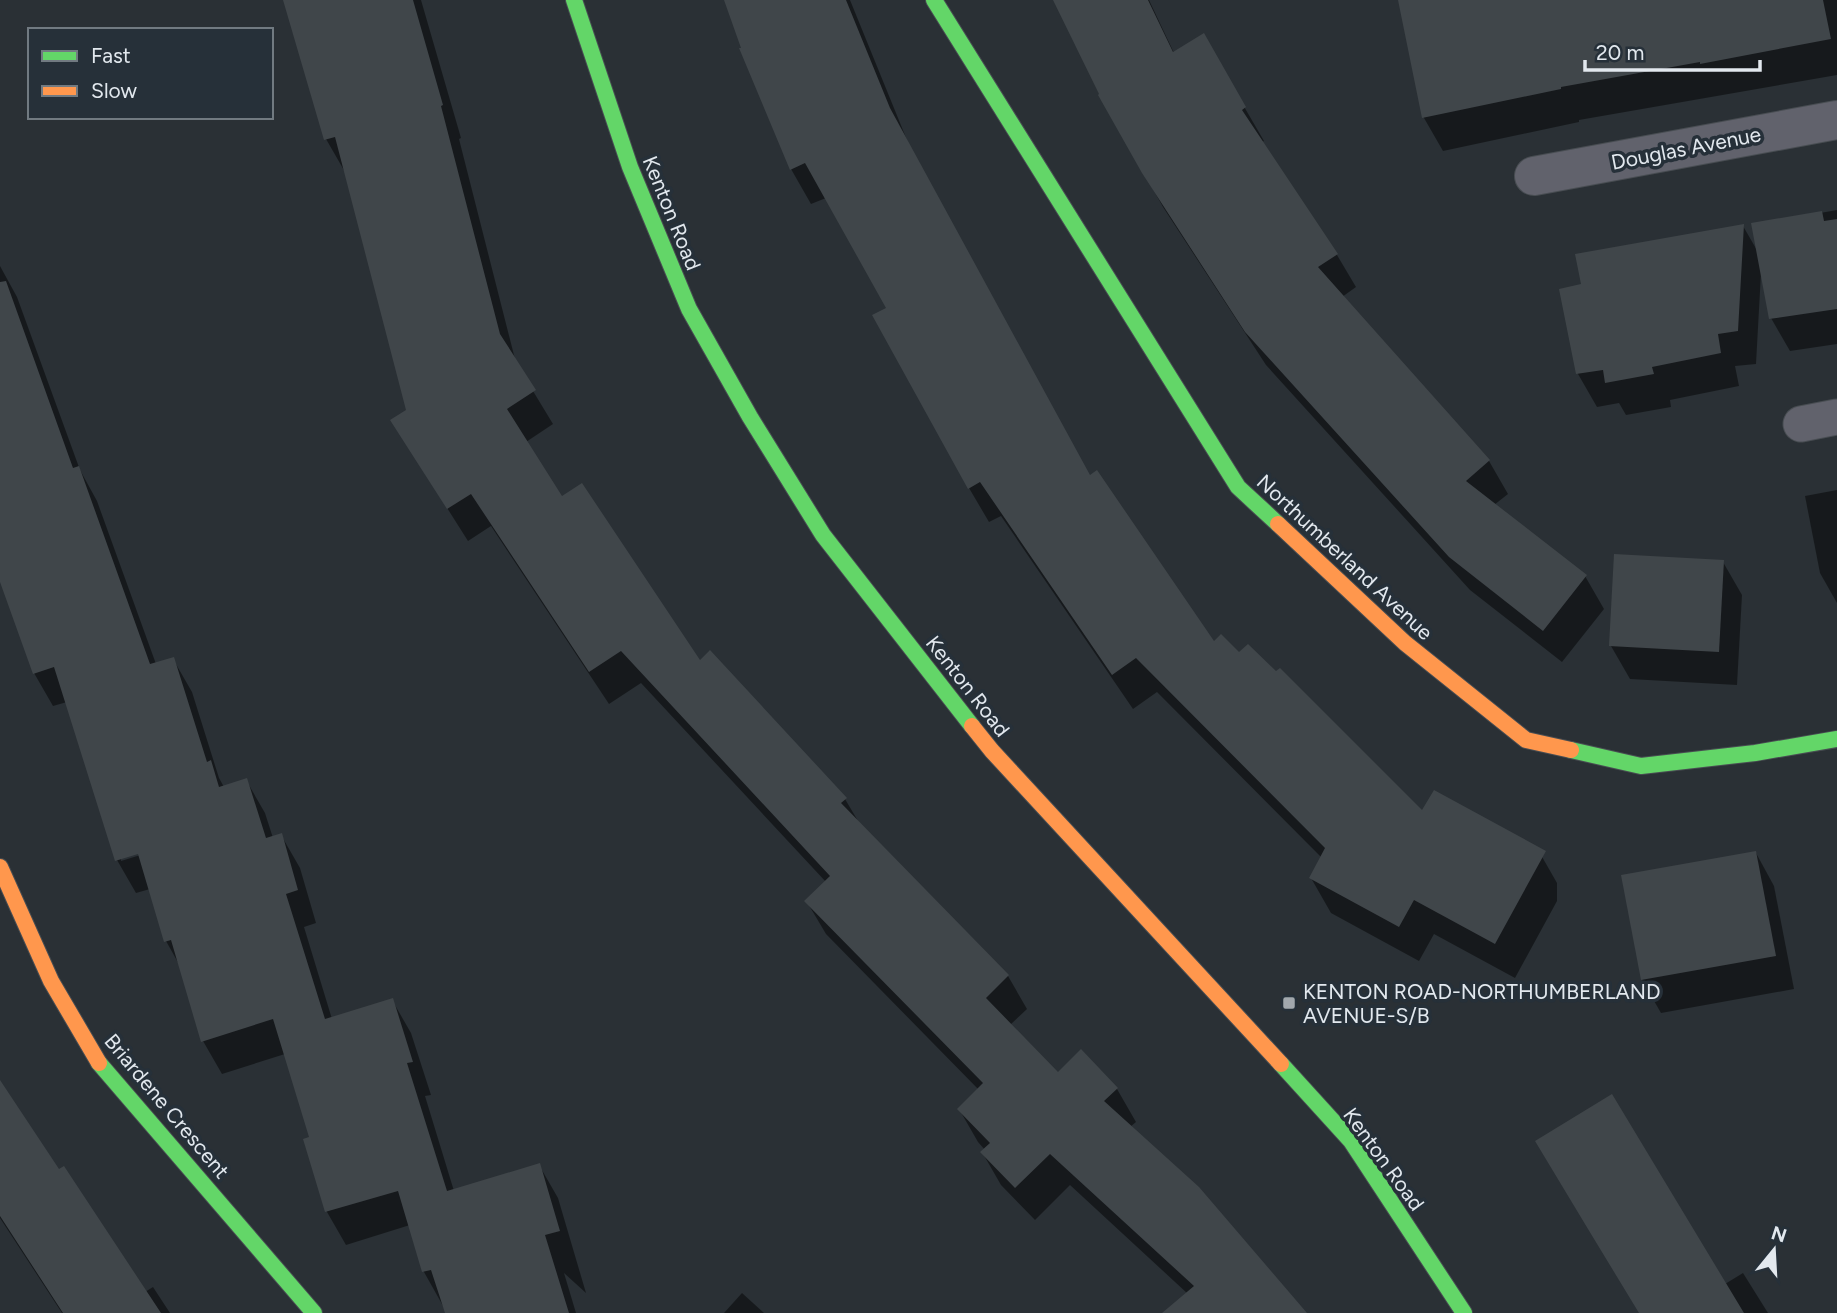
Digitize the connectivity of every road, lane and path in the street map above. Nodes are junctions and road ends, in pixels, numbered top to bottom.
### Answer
1 (574, 0) edge
2 (934, 0) edge
3 (1837, 120) edge
4 (1534, 176) dead end
5 (1837, 417) edge
6 (1801, 424) dead end
7 (1837, 739) edge
8 (0, 867) edge
9 (314, 1313) edge
10 (1464, 1313) edge

1 - 10 street, Kenton Road
2 - 7 street, Northumberland Avenue
3 - 4 street, Douglas Avenue
5 - 6 lane
8 - 9 street, Briardene Crescent

